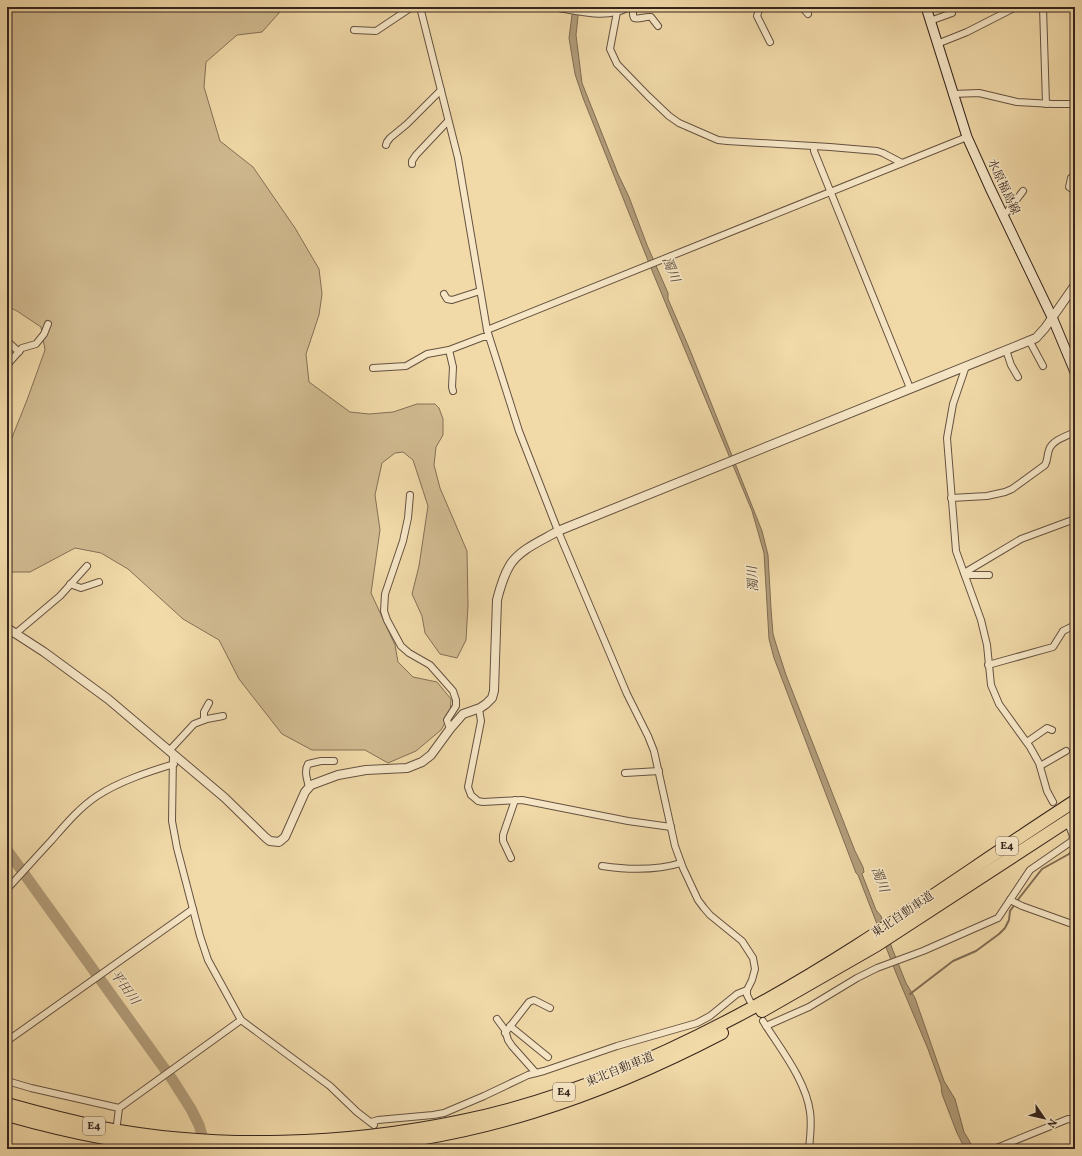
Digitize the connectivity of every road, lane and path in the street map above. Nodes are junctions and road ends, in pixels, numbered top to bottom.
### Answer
1 (412, 7) edge
2 (420, 7) edge
3 (553, 7) edge
4 (629, 7) edge
5 (633, 7) edge
6 (760, 7) edge
7 (802, 7) edge
8 (926, 7) edge
9 (1016, 7) edge
10 (1043, 7) edge
11 (617, 12) junction
12 (952, 13) dead end
13 (808, 14) dead end
14 (930, 21) junction
15 (658, 26) dead end
16 (354, 30) dead end
17 (770, 42) dead end
18 (937, 44) junction
19 (441, 90) junction
20 (952, 94) junction
21 (1046, 104) junction
22 (1075, 104) edge
23 (448, 121) junction
24 (967, 137) junction
25 (386, 145) dead end
26 (814, 146) junction
27 (902, 163) junction
28 (412, 164) dead end
29 (1071, 178) dead end
30 (1023, 191) dead end
31 (1075, 191) edge
32 (831, 192) junction
33 (1003, 214) junction
34 (1075, 285) edge
35 (480, 291) junction
36 (444, 294) dead end
37 (1052, 317) junction
38 (48, 324) dead end
39 (488, 334) junction
40 (1029, 340) junction
41 (7, 341) edge
42 (449, 350) junction
43 (1006, 350) junction
44 (19, 352) junction
45 (7, 365) edge
46 (966, 366) junction
47 (1043, 366) dead end
48 (373, 368) dead end
49 (1075, 372) edge
50 (1018, 377) dead end
51 (910, 388) junction
52 (453, 392) dead end
53 (1075, 432) edge
54 (410, 494) dead end
55 (951, 498) junction
56 (1075, 519) edge
57 (558, 530) junction
58 (87, 566) dead end
59 (965, 574) junction
60 (989, 575) dead end
61 (99, 582) dead end
62 (70, 584) junction
63 (1075, 625) edge
64 (7, 628) edge
65 (15, 634) junction
66 (988, 665) junction
67 (209, 703) dead end
68 (478, 709) junction
69 (223, 716) dead end
70 (204, 720) junction
71 (450, 729) junction
72 (1052, 730) dead end
73 (1027, 742) junction
74 (1066, 751) dead end
75 (171, 753) junction
76 (334, 761) dead end
77 (174, 764) junction
78 (1040, 766) junction
79 (659, 771) junction
80 (625, 773) dead end
81 (309, 787) junction
82 (516, 800) junction
83 (1075, 801) edge
84 (1053, 802) dead end
85 (1075, 816) edge
86 (671, 827) junction
87 (1070, 828) dead end
88 (511, 858) dead end
89 (681, 863) junction
90 (602, 866) dead end
91 (7, 889) edge
92 (940, 897) junction
93 (1010, 900) junction
94 (194, 909) junction
95 (1075, 925) edge
96 (875, 940) junction
97 (747, 990) junction
98 (750, 1001) dead end
99 (550, 1008) dead end
100 (497, 1019) dead end
101 (241, 1020) junction
102 (510, 1026) junction
103 (505, 1033) junction
104 (7, 1041) edge
105 (548, 1057) dead end
106 (536, 1073) junction
107 (7, 1081) edge
108 (7, 1104) edge
109 (119, 1108) junction
110 (7, 1115) edge
111 (1075, 1120) edge
112 (117, 1124) dead end
113 (187, 1145) edge
114 (59, 1149) edge
115 (68, 1149) edge
116 (332, 1149) edge
117 (809, 1149) edge
118 (994, 1149) edge

1 - 16 street
2 - 19 street
3 - 11 street
4 - 11 street
5 - 15 street
6 - 17 street
7 - 13 street
8 - 14 main road, 水原福島線
9 - 18 street
10 - 21 street
11 - 26 street
12 - 14 street
14 - 18 main road, 水原福島線
18 - 20 main road, 水原福島線
19 - 23 street
19 - 25 street
20 - 21 street
20 - 24 main road, 水原福島線
21 - 22 street
23 - 28 street
23 - 35 street
24 - 27 street
24 - 33 main road, 水原福島線
26 - 27 street
26 - 32 street
27 - 32 street
29 - 31 street
30 - 33 street
32 - 39 street
32 - 51 street
33 - 37 main road, 水原福島線
34 - 37 street
35 - 36 street
35 - 39 street
37 - 40 street
37 - 49 main road, 水原福島線
38 - 44 street
39 - 42 street
39 - 57 street
40 - 43 street
40 - 47 street
41 - 44 street
42 - 48 street
42 - 52 street
43 - 46 street
43 - 50 street
44 - 45 street
46 - 51 street
46 - 55 street
51 - 57 street
53 - 55 street
54 - 71 street
55 - 59 street
56 - 59 street
57 - 68 street
57 - 79 street
58 - 62 street
59 - 60 street
59 - 66 street
61 - 62 street
62 - 65 street
63 - 66 street
64 - 65 street
65 - 75 street
66 - 73 street
67 - 70 street
68 - 71 street
68 - 82 street
69 - 70 street
70 - 75 street
71 - 81 street
72 - 73 street
73 - 78 street
74 - 78 street
75 - 77 street
75 - 81 street
76 - 81 street
77 - 91 street
77 - 94 street
78 - 84 street
79 - 80 street
79 - 86 street
82 - 86 street
82 - 88 street
83 - 92 highway, 東北自動車道 / E4
85 - 92 highway, 東北自動車道 / E4
86 - 89 street
87 - 93 street
89 - 90 street
89 - 97 street
92 - 96 highway, 東北自動車道 / E4
93 - 95 street
93 - 117 street
94 - 101 street
94 - 104 street
96 - 113 highway, 東北自動車道 / E4
96 - 116 highway, 東北自動車道 / E4
97 - 98 street
97 - 106 street
99 - 102 street
100 - 103 street
101 - 106 street
101 - 109 street
102 - 103 street
102 - 105 street
103 - 106 street
107 - 109 street
108 - 113 highway, 東北自動車道 / E4
109 - 112 street
110 - 113 highway, 東北自動車道 / E4
111 - 118 street
114 - 115 street

